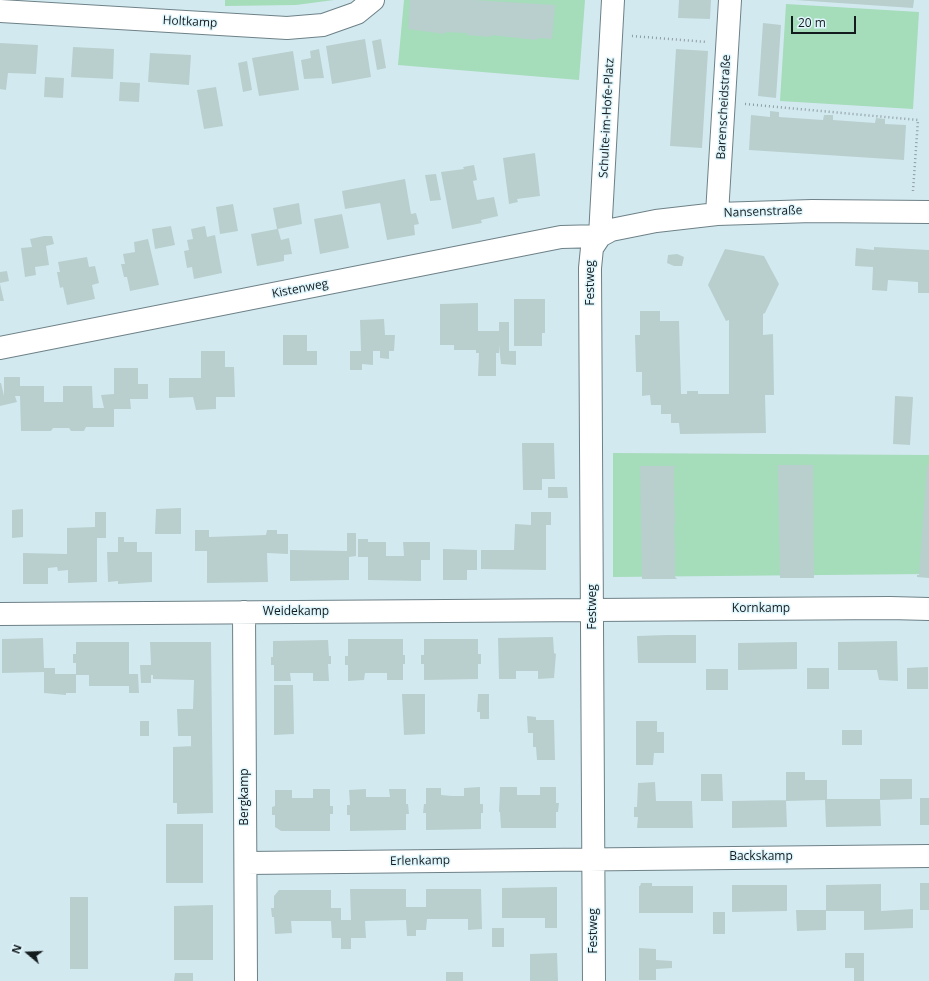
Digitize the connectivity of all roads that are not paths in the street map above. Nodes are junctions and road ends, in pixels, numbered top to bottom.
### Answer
1 (373, 0) edge
2 (613, 0) edge
3 (730, 0) edge
4 (0, 11) edge
5 (920, 211) edge
6 (717, 214) junction
7 (600, 236) junction
8 (0, 348) edge
9 (929, 609) edge
10 (593, 610) junction
11 (244, 612) junction
12 (0, 614) edge
13 (929, 856) edge
14 (593, 858) junction
15 (246, 863) junction
16 (246, 981) edge
17 (594, 981) edge

1 - 4 street, Holtkamp
2 - 7 street, Schulte-im-Hofe-Platz
3 - 6 street, Barenscheidstraße
5 - 6 street, Nansenstraße
6 - 7 street, Nansenstraße
7 - 8 street, Kistenweg
7 - 10 street, Festweg
9 - 10 street, Kornkamp
10 - 11 street, Weidekamp
10 - 14 street, Festweg
11 - 12 street, Weidekamp
11 - 15 street, Bergkamp
13 - 14 street, Backskamp
14 - 15 street, Erlenkamp
14 - 17 street, Festweg
15 - 16 street, Bergkamp

